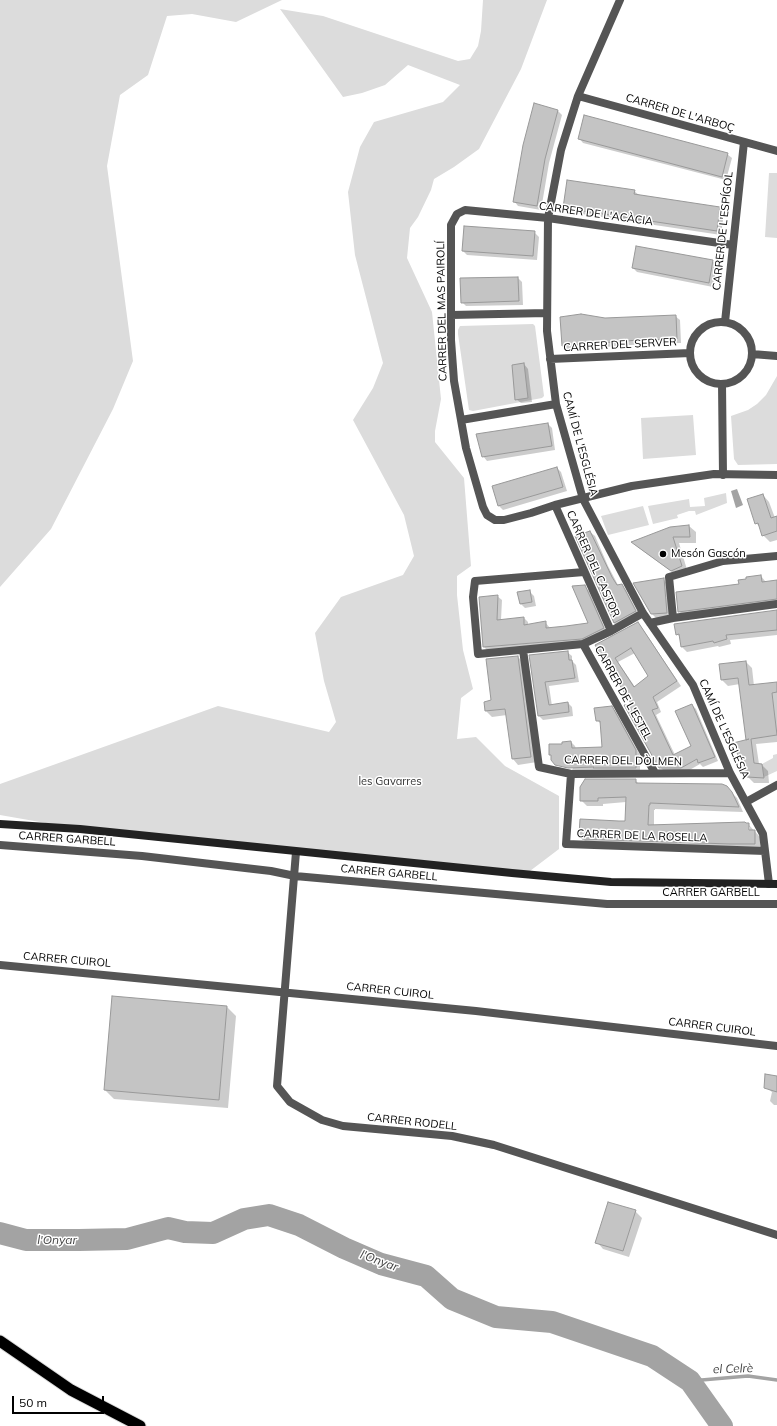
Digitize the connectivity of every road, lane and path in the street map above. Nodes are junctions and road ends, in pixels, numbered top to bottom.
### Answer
1 (620, 0) edge
2 (578, 96) junction
3 (744, 142) junction
4 (777, 151) edge
5 (457, 214) joint
6 (548, 218) junction
7 (733, 245) junction
8 (547, 313) junction
9 (451, 315) junction
10 (725, 322) junction
11 (690, 353) junction
12 (752, 354) junction
13 (777, 356) edge
14 (550, 359) junction
15 (722, 384) junction
16 (556, 404) junction
17 (461, 420) junction
18 (723, 475) junction
19 (777, 475) edge
20 (582, 499) junction
21 (555, 505) junction
22 (777, 556) edge
23 (584, 572) junction
24 (777, 604) edge
25 (643, 612) junction
26 (674, 618) junction
27 (650, 623) junction
28 (611, 631) junction
29 (583, 644) junction
30 (523, 650) junction
31 (655, 773) junction
32 (730, 773) junction
33 (571, 774) junction
34 (777, 785) edge
35 (746, 802) junction
36 (0, 824) edge
37 (0, 845) edge
38 (765, 851) junction
39 (296, 852) junction
40 (295, 876) junction
41 (773, 884) edge
42 (777, 904) edge
43 (0, 965) edge
44 (285, 992) junction
45 (777, 1046) edge
46 (777, 1235) edge
47 (0, 1341) edge
48 (140, 1426) edge

1 - 2 street, CAMÍ DE L'ESGLÉSIA
2 - 3 street, CARRER DE L'ARBOÇ
2 - 6 street, CAMÍ DE L'ESGLÉSIA
3 - 4 street, CARRER DE L'ARBOÇ
3 - 7 street, CARRER DE L'ESPÍGOL
5 - 6 street, CARRER DE L'ACÀCIA
5 - 9 street, CARRER DEL MAS PAIROLÍ
6 - 7 street, CARRER DE L'ACÀCIA
6 - 8 street, CAMÍ DE L'ESGLÉSIA
7 - 10 street, CARRER DE L'ESPÍGOL
8 - 9 street
8 - 14 street, CAMÍ DE L'ESGLÉSIA
9 - 17 street, CARRER DEL MAS PAIROLÍ
10 - 11 street
10 - 12 street
11 - 14 street, CARRER DEL SERVER
11 - 15 street
12 - 13 street
12 - 15 street
14 - 16 street, CAMÍ DE L'ESGLÉSIA
15 - 18 street
16 - 17 street
16 - 20 street, CAMÍ DE L'ESGLÉSIA
17 - 21 street, CARRER DEL MAS PAIROLÍ
18 - 19 street, CARRER DEL MAS PAIROLÍ
18 - 20 street, CARRER DEL MAS PAIROLÍ
20 - 21 street, CARRER DEL MAS PAIROLÍ
20 - 25 street, CAMÍ DE L'ESGLÉSIA
21 - 23 street, CARRER DEL CASTOR
22 - 26 street
23 - 28 street, CARRER DEL CASTOR
23 - 30 street
24 - 26 street
25 - 27 street, CAMÍ DE L'ESGLÉSIA
25 - 28 street
26 - 27 street
27 - 32 street, CAMÍ DE L'ESGLÉSIA
28 - 29 street
29 - 30 street
29 - 31 street, CARRER DE L'ESTEL
30 - 33 street, CARRER DEL DÒLMEN
31 - 32 street, CARRER DEL DÒLMEN
31 - 33 street, CARRER DEL DÒLMEN
32 - 35 street, CAMÍ DE L'ESGLÉSIA
33 - 38 street, CARRER DE LA ROSELLA
34 - 35 street
35 - 38 street, CAMÍ DE L'ESGLÉSIA
36 - 39 main road
37 - 40 street, CARRER GARBELL
38 - 41 street, CAMÍ DE L'ESGLÉSIA
39 - 40 street, CARRER RODELL
39 - 41 main road
40 - 42 street, CARRER GARBELL
40 - 44 street, CARRER RODELL
43 - 44 street, CARRER CUIROL
44 - 45 street, CARRER CUIROL
44 - 46 street, CARRER RODELL
47 - 48 highway

